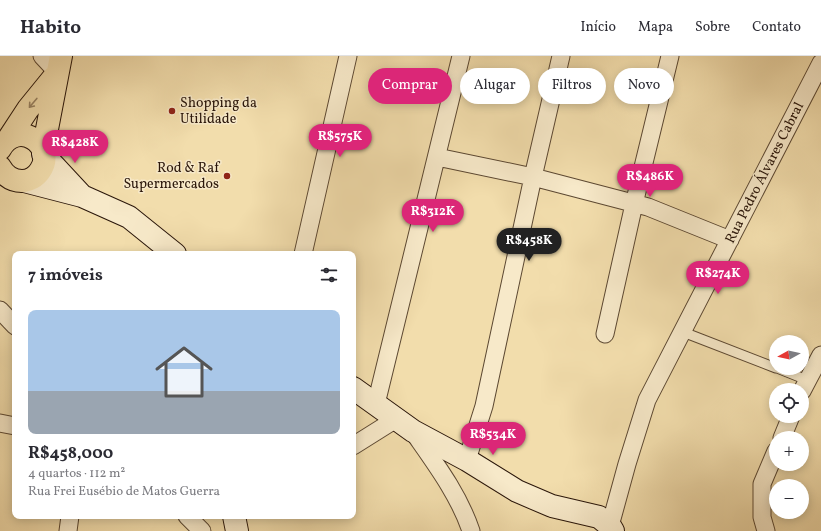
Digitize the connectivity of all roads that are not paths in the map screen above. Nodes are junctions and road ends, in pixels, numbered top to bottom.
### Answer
1 (42, 56) edge
2 (348, 56) edge
3 (461, 56) edge
4 (561, 56) edge
5 (670, 56) edge
6 (821, 63) edge
7 (59, 64) edge
8 (3, 144) edge
9 (43, 152) junction
10 (437, 157) junction
11 (0, 168) edge
12 (532, 177) junction
13 (14, 182) edge
14 (82, 196) junction
15 (634, 204) junction
16 (730, 240) junction
17 (170, 251) edge
18 (304, 251) edge
19 (0, 310) edge
20 (12, 323) edge
21 (683, 332) junction
22 (605, 334) dead end
23 (821, 355) edge
24 (769, 365) edge
25 (788, 375) edge
26 (801, 383) edge
27 (805, 383) edge
28 (356, 390) edge
29 (376, 404) junction
30 (0, 423) edge
31 (12, 425) edge
32 (405, 425) junction
33 (356, 445) edge
34 (467, 460) junction
35 (769, 468) edge
36 (70, 519) edge
37 (190, 519) edge
38 (204, 519) edge
39 (612, 528) edge
40 (68, 531) edge
41 (202, 531) edge
42 (471, 531) edge
43 (766, 531) edge

1 - 7 street
2 - 18 street
3 - 10 street
4 - 12 street
5 - 15 street
6 - 16 street, Rua Pedro Álvares Cabral
7 -> 8 main road
7 - 9 main road
8 - 9 main road
9 - 13 main road
9 - 14 main road
10 - 12 street
10 - 29 street
11 - 13 main road
12 - 15 street
12 - 34 street
13 - 14 main road
14 - 17 main road
15 - 16 street
15 - 22 street
16 - 21 street, Rua Pedro Álvares Cabral
19 - 20 street
21 - 24 lane
21 - 39 street, Rua Pedro Álvares Cabral
23 - 27 street
25 - 26 lane
28 - 29 main road
29 - 32 main road
30 - 31 street
32 - 33 street
32 - 34 main road
32 - 42 street
34 - 39 main road
35 - 43 street
36 - 40 street
37 - 41 street
38 - 41 street

